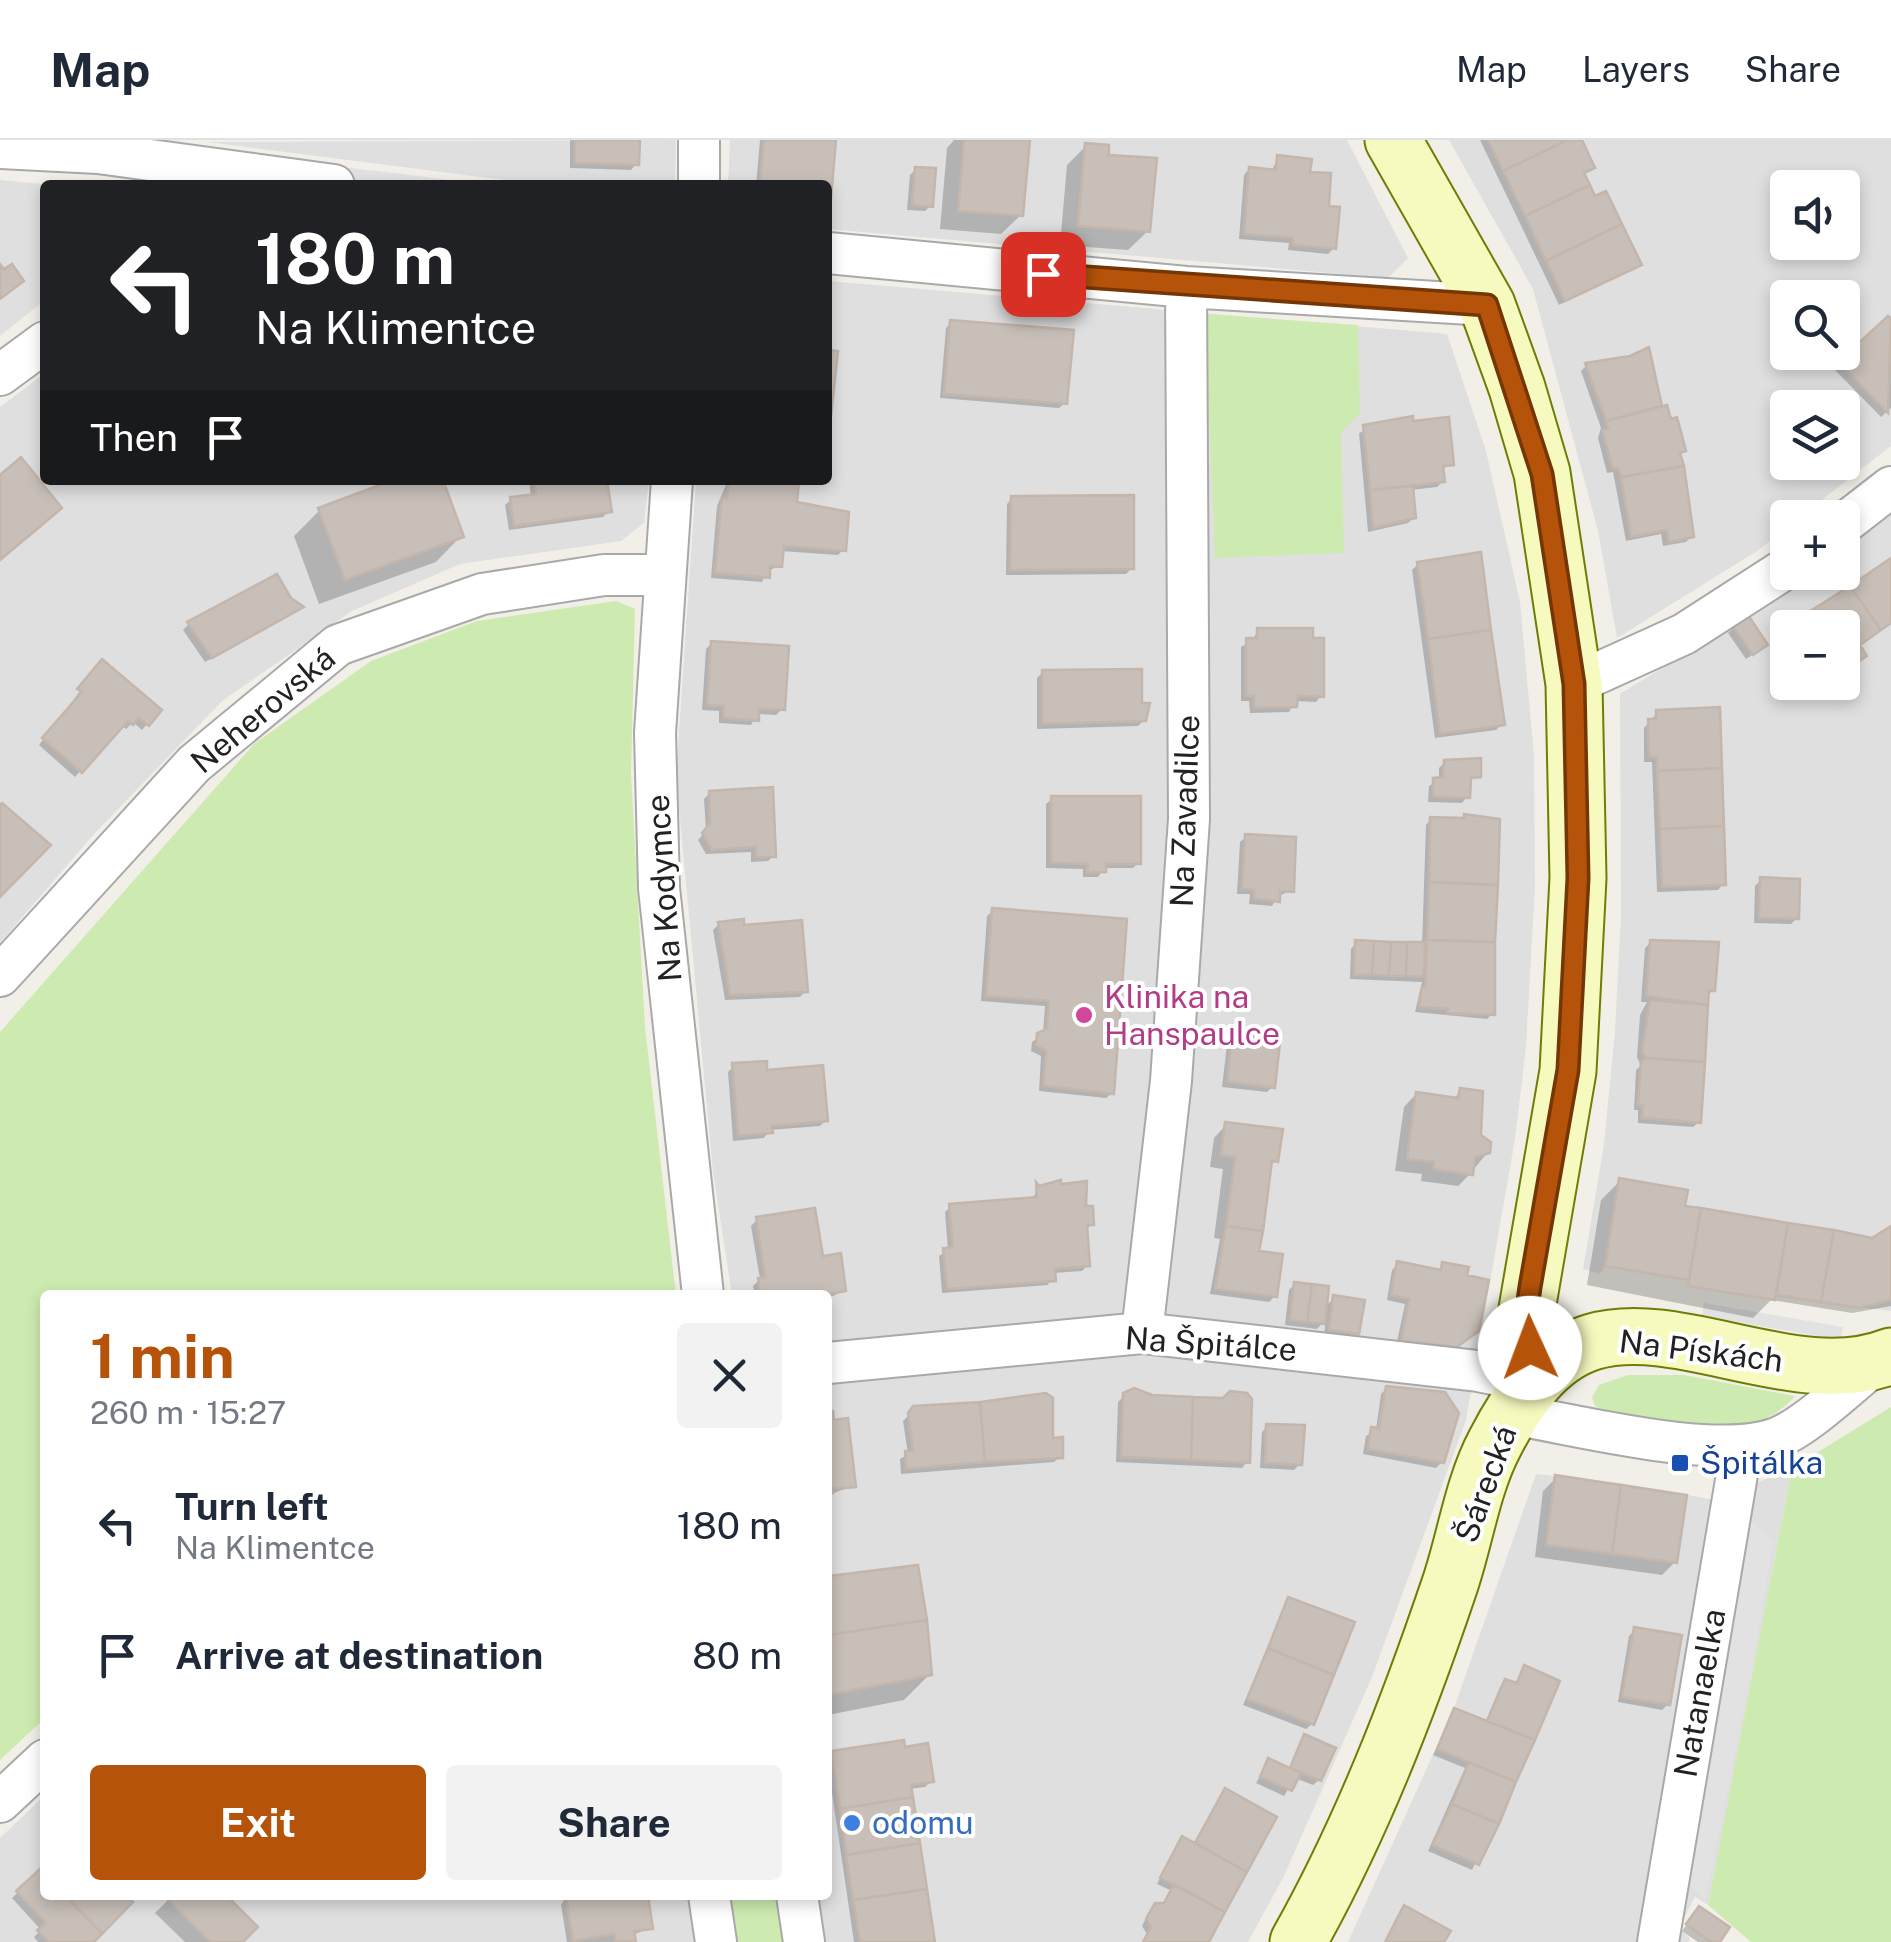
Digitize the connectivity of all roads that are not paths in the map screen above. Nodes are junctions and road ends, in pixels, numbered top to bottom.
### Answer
1 (699, 140) edge
2 (1393, 140) edge
3 (0, 148) edge
4 (161, 162) edge
5 (296, 180) edge
6 (699, 180) edge
7 (832, 253) edge
8 (1186, 287) junction
9 (1487, 305) junction
10 (40, 346) edge
11 (0, 376) edge
12 (672, 485) edge
13 (1891, 487) edge
14 (1860, 512) edge
15 (663, 575) junction
16 (1770, 579) edge
17 (1574, 684) junction
18 (0, 976) edge
19 (702, 1290) edge
20 (1142, 1333) junction
21 (1886, 1358) edge
22 (832, 1362) edge
23 (1522, 1398) junction
24 (1742, 1445) junction
25 (40, 1765) edge
26 (0, 1802) edge
27 (710, 1900) edge
28 (798, 1900) edge
29 (1661, 1929) edge
30 (716, 1942) edge
31 (804, 1942) edge
32 (1298, 1942) edge

1 - 6 street
2 - 9 street
3 - 4 street
4 - 5 street
7 - 8 street
8 - 9 street
8 - 20 street, Na Zavadilce
9 - 17 street
10 - 11 street
12 - 15 street, Na Kodymce
13 - 14 street
15 - 18 street, Neherovská
15 - 19 street, Na Kodymce
16 - 17 street
17 - 23 street
20 - 22 street, Na Špitálce
20 - 23 street, Na Špitálce
21 - 23 street, Na Pískách
21 - 24 street, Na Pískách
23 - 24 street, Na Pískách
23 - 32 street, Šárecká
24 - 29 street, Natanaelka
25 - 26 street
27 - 30 street
28 - 31 street

